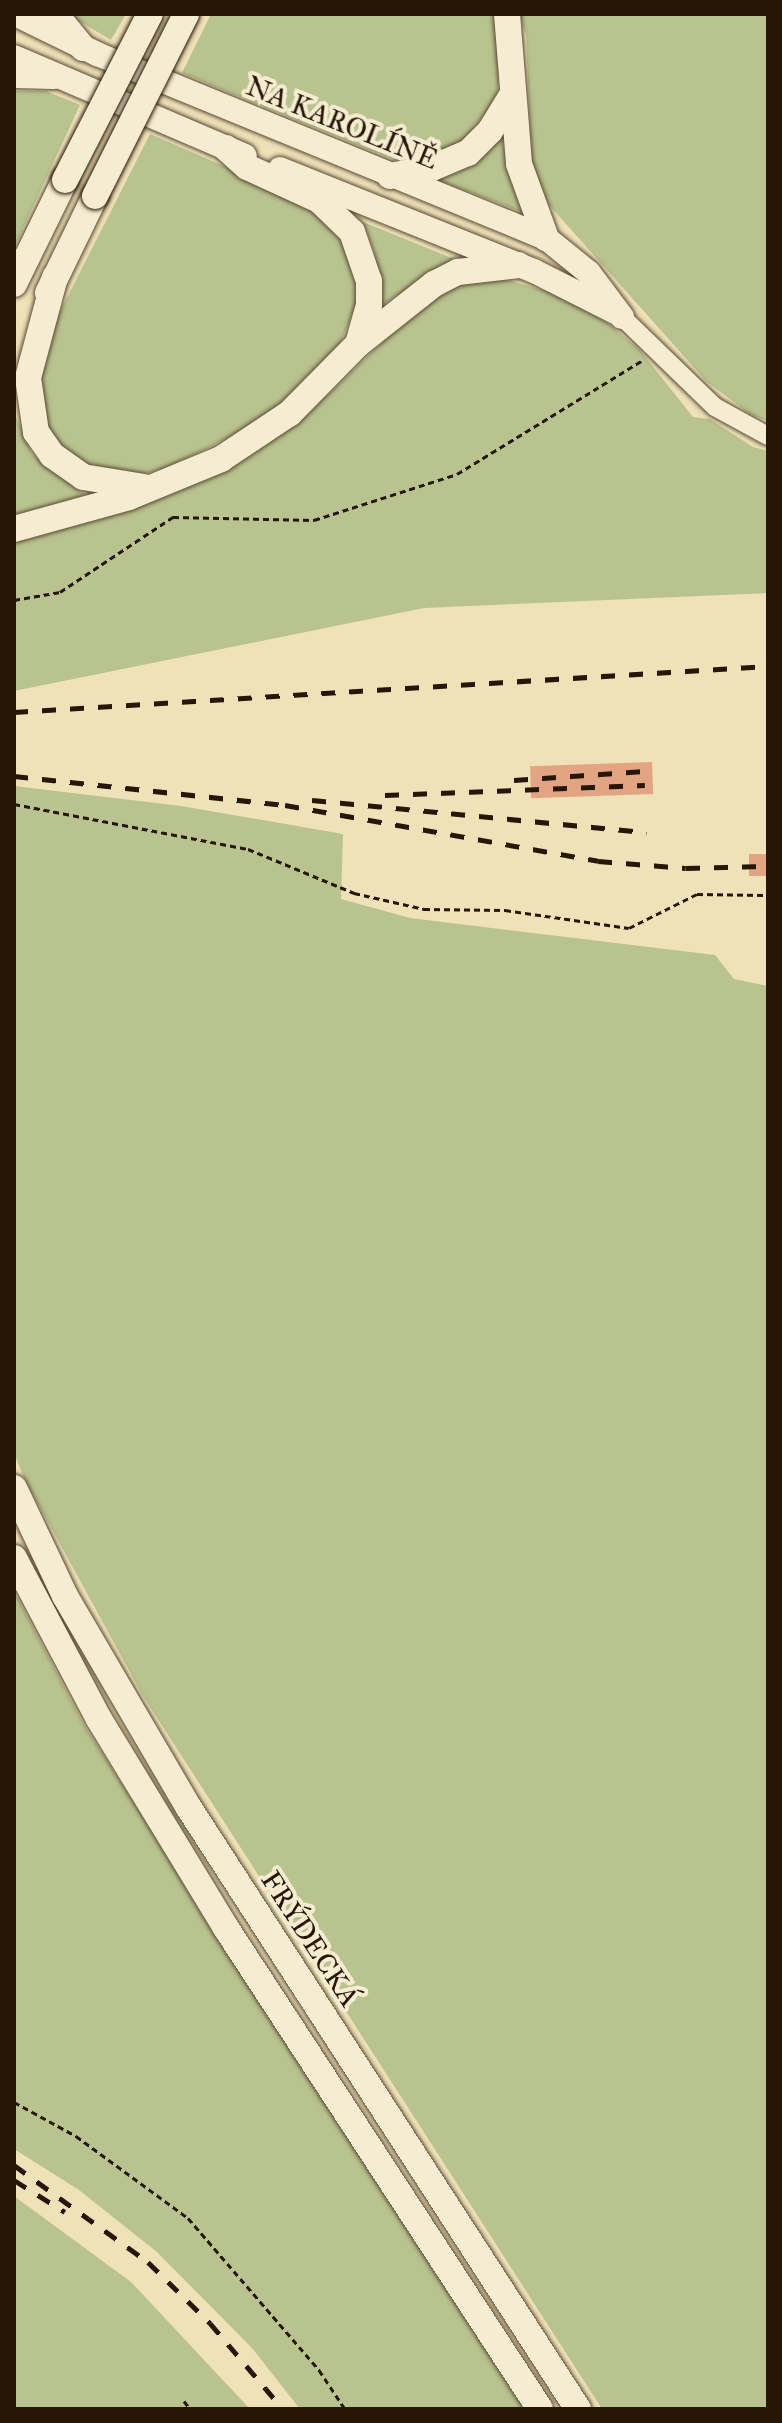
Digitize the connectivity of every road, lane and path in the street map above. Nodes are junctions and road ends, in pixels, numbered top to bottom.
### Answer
1 (15, 14) edge
2 (55, 14) edge
3 (150, 14) edge
4 (186, 14) edge
5 (507, 14) edge
6 (83, 48) junction
7 (14, 57) edge
8 (14, 75) edge
9 (54, 76) junction
10 (512, 95) junction
11 (226, 148) junction
12 (390, 176) junction
13 (546, 238) junction
14 (519, 265) junction
15 (55, 277) junction
16 (14, 284) edge
17 (622, 317) junction
18 (358, 344) junction
19 (657, 352) junction
20 (14, 369) edge
21 (768, 436) edge
22 (161, 485) junction
23 (14, 529) edge
24 (14, 600) edge
25 (14, 804) edge
26 (768, 895) edge
27 (14, 1488) edge
28 (14, 1558) edge
29 (14, 2102) edge
30 (184, 2401) dead end
31 (190, 2409) edge
32 (345, 2409) edge
33 (540, 2409) edge
34 (578, 2409) edge

1 - 6 street, NA KAROLÍNĚ
2 - 6 main road
3 - 16 main road, bridge
4 - 15 main road, bridge
5 - 10 main road
6 - 12 street, NA KAROLÍNĚ
7 - 9 street, NA KAROLÍNĚ
8 - 9 main road
9 - 11 street, NA KAROLÍNĚ
10 - 12 main road
10 - 13 main road
11 - 14 street, NA KAROLÍNĚ
11 - 18 main road
12 - 13 street, NA KAROLÍNĚ
13 - 17 street, NA KAROLÍNĚ
14 - 17 street, NA KAROLÍNĚ
14 - 18 main road
15 - 20 main road
15 - 22 main road
17 - 19 street, NA KAROLÍNĚ
18 - 22 main road
19 - 21 street, NA KAROLÍNĚ
19 - 24 path
22 - 23 main road
25 - 26 path
27 - 34 main road, FRÝDECKÁ
28 - 33 main road
29 - 32 path
30 - 31 path

